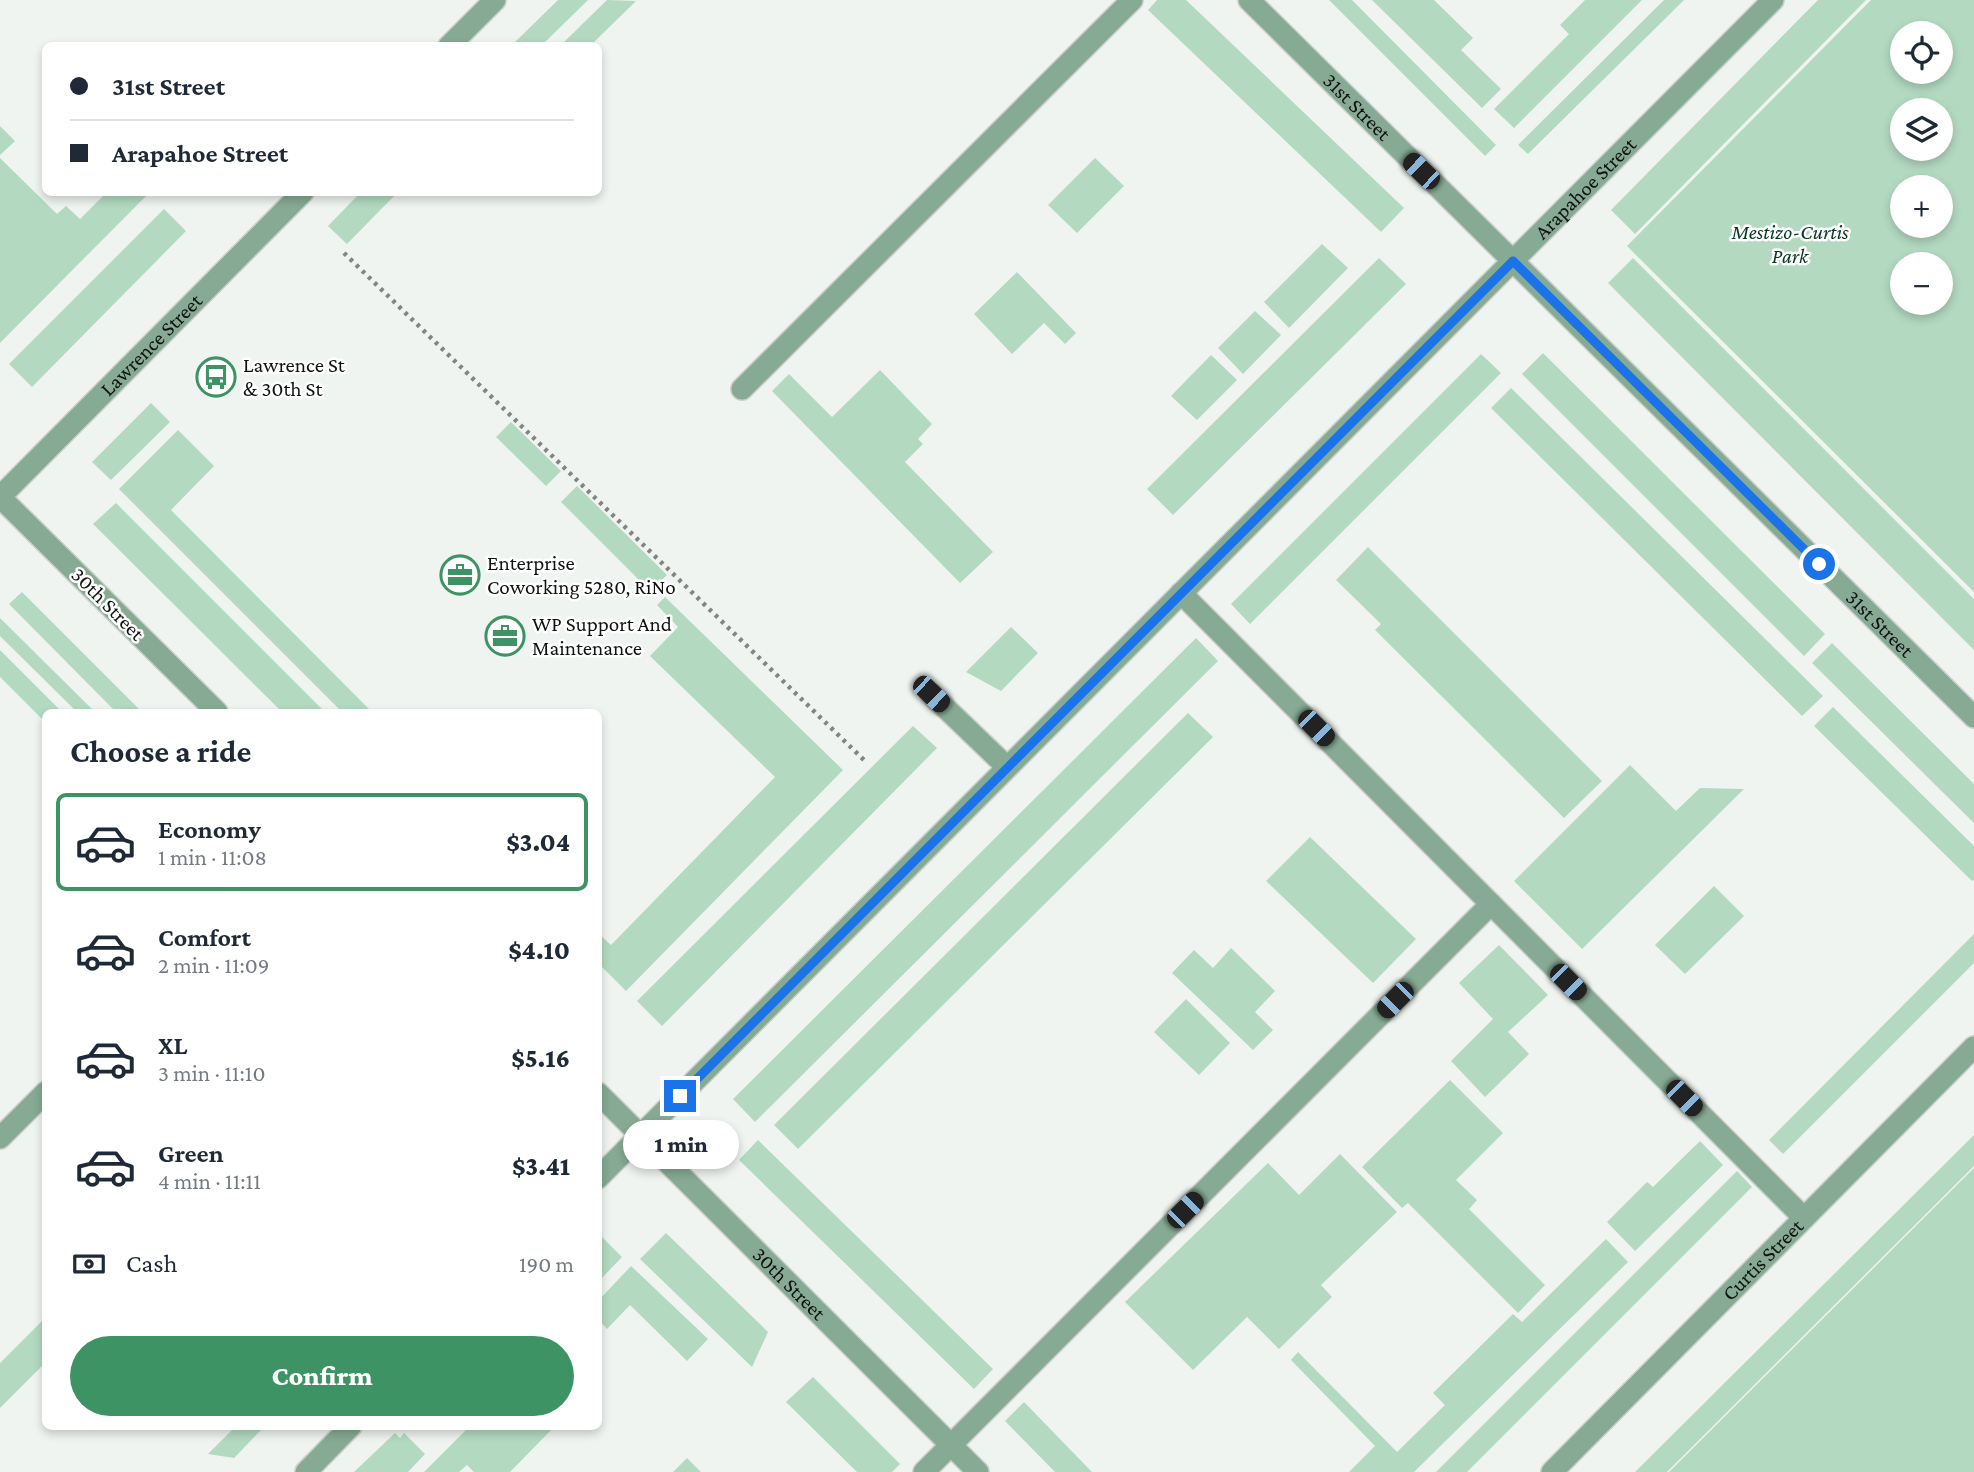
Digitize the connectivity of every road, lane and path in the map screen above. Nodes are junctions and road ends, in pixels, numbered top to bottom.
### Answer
1 (495, 0) edge
2 (1132, 0) edge
3 (1249, 0) edge
4 (1773, 0) edge
5 (454, 42) edge
6 (299, 196) edge
7 (344, 253) dead end
8 (1513, 261) junction
9 (742, 389) dead end
10 (0, 496) edge
11 (1181, 593) junction
12 (931, 694) dead end
13 (214, 709) edge
14 (1974, 717) edge
15 (865, 761) dead end
16 (1007, 767) junction
17 (1491, 904) junction
18 (1974, 1047) edge
19 (42, 1096) edge
20 (602, 1097) edge
21 (641, 1135) junction
22 (0, 1138) edge
23 (602, 1174) edge
24 (1804, 1218) junction
25 (347, 1430) edge
26 (951, 1445) junction
27 (306, 1472) edge
28 (924, 1472) edge
29 (978, 1472) edge
30 (1552, 1472) edge

1 - 5 street
2 - 9 street
3 - 8 street, 31st Street
4 - 8 street, Arapahoe Street
6 - 10 street, Lawrence Street
7 - 15 path
8 - 11 street, Arapahoe Street
8 - 14 street, 31st Street
10 - 13 street, 30th Street
11 - 16 street, Arapahoe Street
11 - 17 street
12 - 16 street
16 - 21 street, Arapahoe Street
17 - 24 street
17 - 26 street
18 - 24 street, Curtis Street
19 - 22 street
20 - 21 street, 30th Street
21 - 23 street, Arapahoe Street
21 - 26 street, 30th Street
24 - 30 street, Curtis Street
25 - 27 street
26 - 28 street
26 - 29 street, 30th Street

